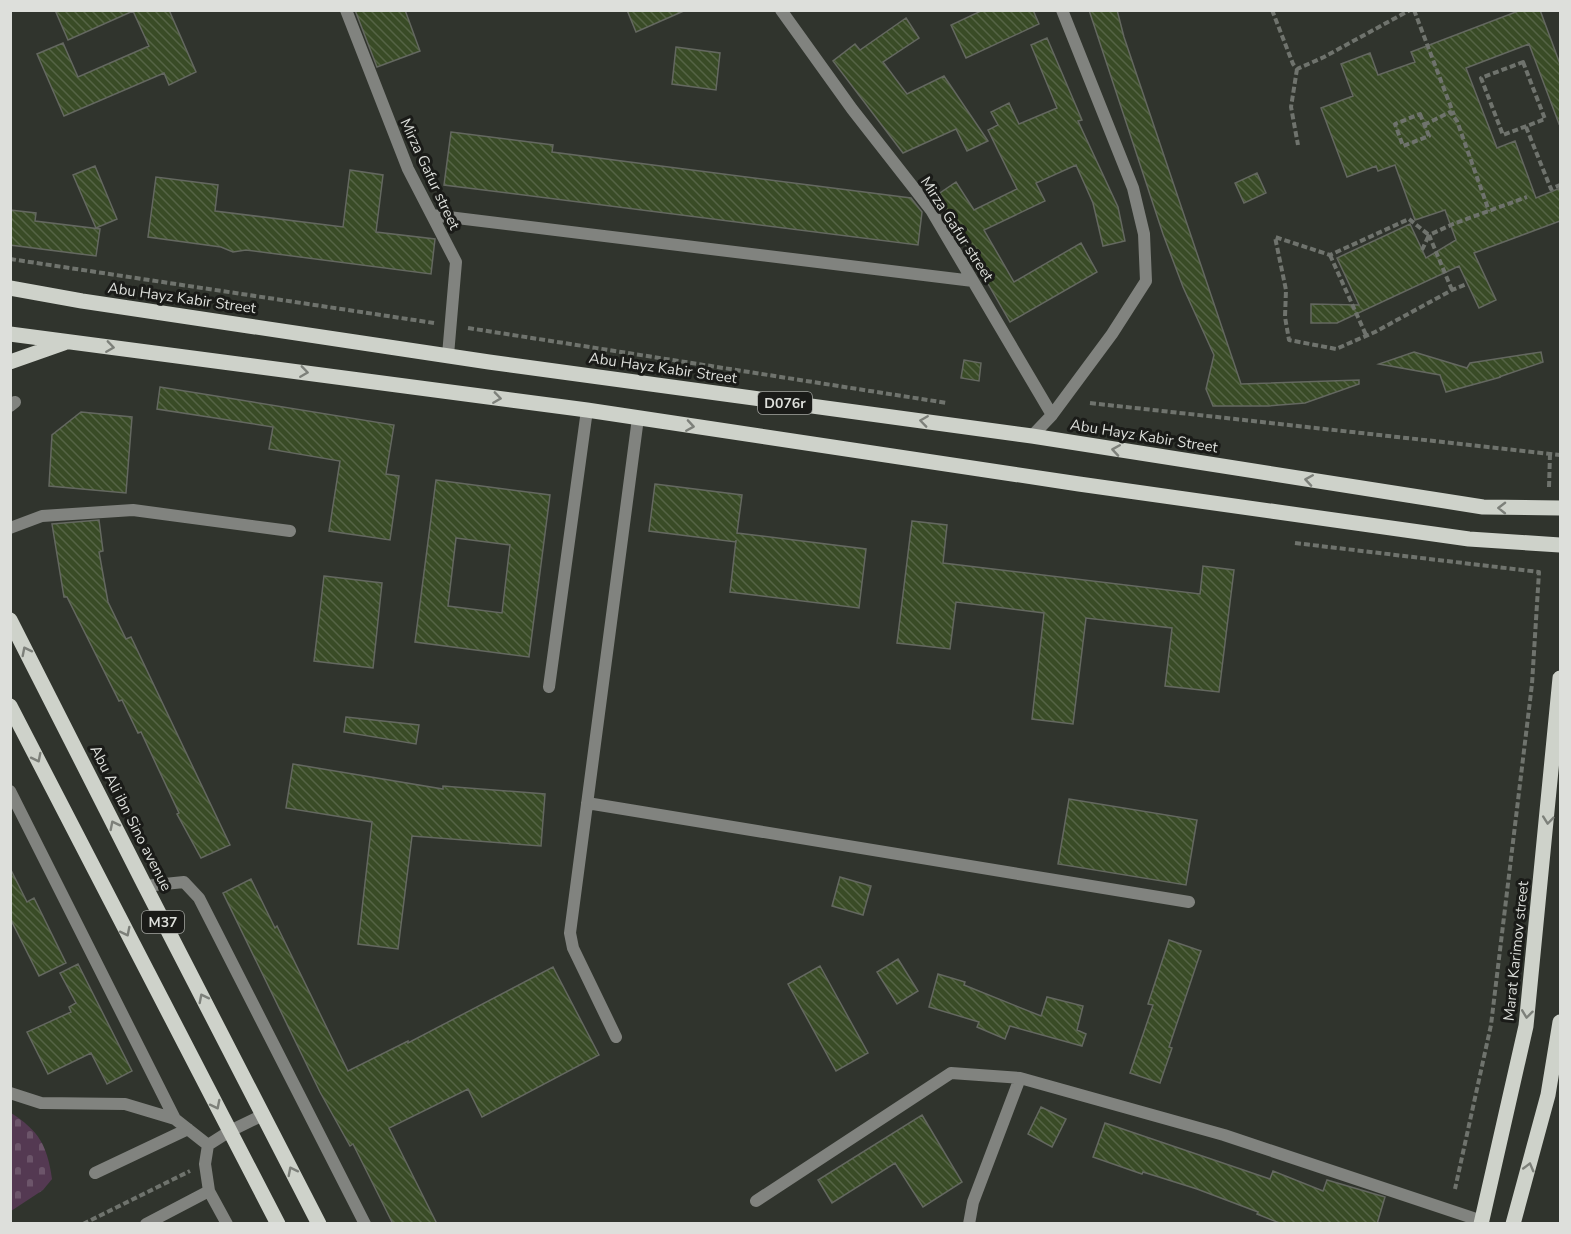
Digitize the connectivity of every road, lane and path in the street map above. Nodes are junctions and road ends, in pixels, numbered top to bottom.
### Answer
1 (346, 10) edge
2 (781, 10) edge
3 (1062, 10) edge
4 (1272, 10) edge
5 (1412, 10) edge
6 (1297, 69) junction
7 (1457, 121) junction
8 (1424, 124) junction
9 (1526, 127) junction
10 (1298, 145) dead end
11 (1560, 184) edge
12 (1527, 197) dead end
13 (1489, 211) junction
14 (432, 215) junction
15 (1429, 235) junction
16 (1422, 250) dead end
17 (1330, 255) junction
18 (10, 259) edge
19 (973, 281) junction
20 (1467, 284) dead end
21 (10, 288) edge
22 (1452, 290) junction
23 (449, 325) junction
24 (10, 334) edge
25 (1366, 335) junction
26 (70, 342) junction
27 (448, 355) junction
28 (10, 362) edge
29 (1090, 403) dead end
30 (958, 405) dead end
31 (587, 410) junction
32 (1052, 415) junction
33 (638, 418) junction
34 (1032, 436) junction
35 (1550, 454) junction
36 (1560, 455) edge
37 (1549, 487) dead end
38 (1560, 508) edge
39 (10, 528) edge
40 (290, 531) dead end
41 (1295, 543) dead end
42 (1560, 545) edge
43 (10, 620) edge
44 (1560, 678) edge
45 (549, 687) dead end
46 (10, 706) edge
47 (10, 791) edge
48 (587, 803) junction
49 (145, 886) junction
50 (1189, 902) dead end
51 (1560, 1022) edge
52 (616, 1036) dead end
53 (1558, 1054) edge
54 (1020, 1078) junction
55 (10, 1093) edge
56 (263, 1115) junction
57 (175, 1119) junction
58 (188, 1129) junction
59 (230, 1131) junction
60 (208, 1145) junction
61 (205, 1164) junction
62 (95, 1173) dead end
63 (1455, 1189) dead end
64 (209, 1191) junction
65 (756, 1201) dead end
66 (1481, 1222) edge
67 (83, 1224) edge
68 (146, 1224) edge
69 (227, 1224) edge
70 (278, 1224) edge
71 (319, 1224) edge
72 (365, 1224) edge
73 (969, 1224) edge
74 (1513, 1224) edge

1 - 14 street, Mirza Gafur street
2 - 19 street, Mirza Gafur street
3 - 32 street
4 - 6 path
5 - 6 path
5 - 7 path
6 - 10 path
7 - 8 path
7 - 13 path
8 - 8 path
9 - 9 path
9 - 11 path
12 - 13 path
13 - 15 path
14 - 19 street
14 - 23 street, Mirza Gafur street
15 - 16 path
15 - 17 path
15 - 22 path
17 - 25 path
17 - 25 path
18 - 23 path
19 - 32 street, Mirza Gafur street
20 - 22 path
21 - 27 main road, Abu Hayz Kabir Street / D076r
22 - 25 path
23 - 27 street, Mirza Gafur street
23 - 30 path
24 - 26 main road, D076r
26 - 28 main road, D076r
26 -> 31 main road, D076r
34 -> 27 main road, Abu Hayz Kabir Street / D076r
29 - 35 path
31 - 33 main road, D076r
31 - 45 street
32 - 34 street
33 -> 42 main road, D076r
33 - 48 street
38 -> 34 main road, Abu Hayz Kabir Street / D076r
35 - 36 path
35 - 37 path
39 - 40 street
41 - 63 path
49 -> 43 main road, Abu Ali ibn Sino avenue / M37
44 -> 66 main road, Marat Karimov street
46 -> 59 main road, M37
47 - 57 street
48 - 50 street
48 - 52 street
56 -> 49 main road, Abu Ali ibn Sino avenue / M37
49 - 72 street
51 - 53 main road
74 -> 53 main road
54 - 65 street
54 - 66 street
54 - 73 street
55 - 57 street
56 - 59 street
71 -> 56 main road, Abu Ali ibn Sino avenue / M37
57 - 58 street
58 - 60 street
58 - 62 street
59 - 60 street
59 - 70 main road, M37
60 - 61 street
61 - 64 street
61 - 67 path
64 - 68 street
64 - 69 street

